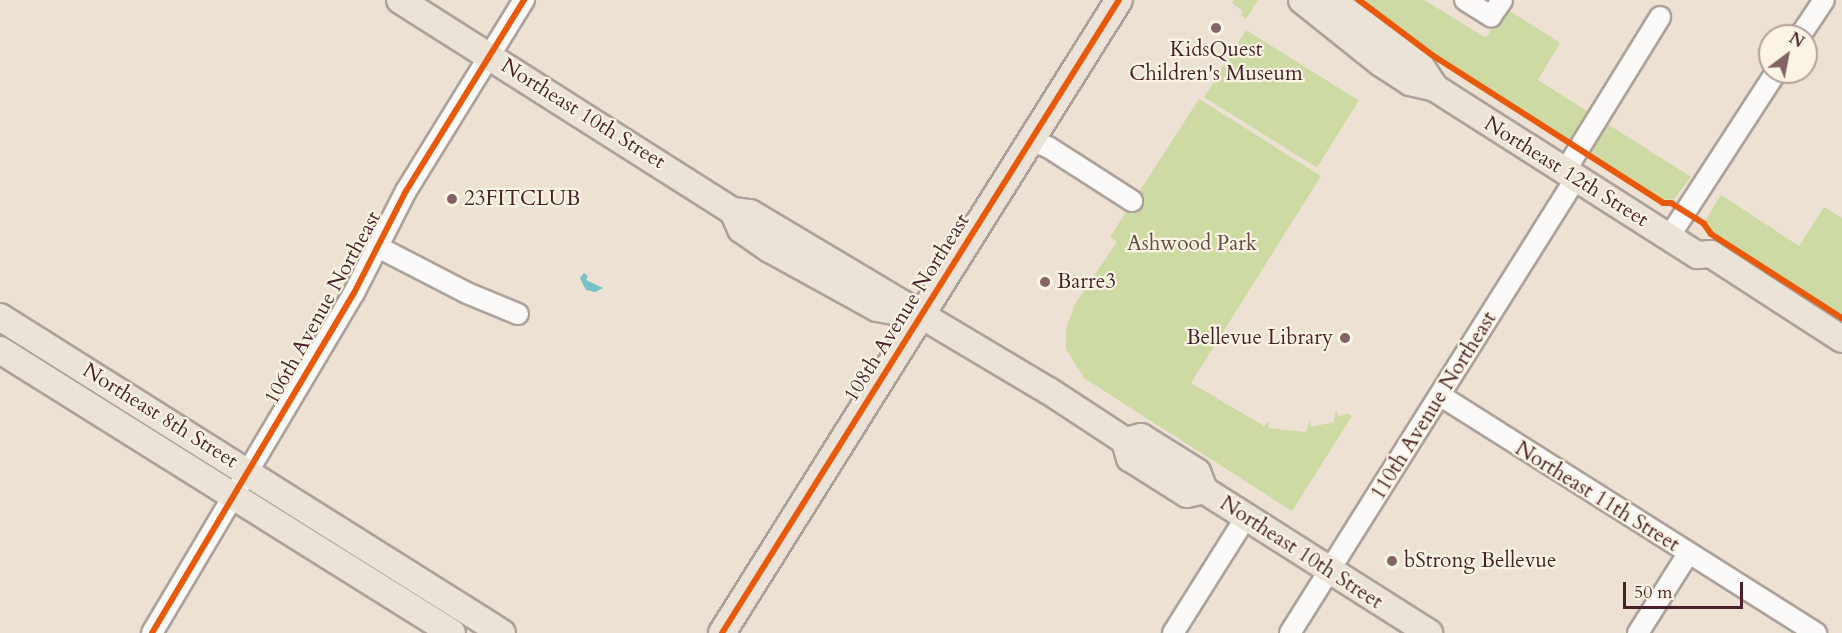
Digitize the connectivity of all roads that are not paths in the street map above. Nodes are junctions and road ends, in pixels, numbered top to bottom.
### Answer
1 (400, 0) edge
2 (524, 0) edge
3 (1119, 0) edge
4 (1302, 0) edge
5 (1331, 0) edge
6 (1466, 0) edge
7 (1502, 0) edge
8 (1824, 0) edge
9 (1660, 17) dead end
10 (1808, 24) edge
11 (490, 55) junction
12 (1768, 84) edge
13 (1435, 88) junction
14 (1032, 141) junction
15 (1571, 175) junction
16 (1132, 201) dead end
17 (1669, 237) junction
18 (378, 247) junction
19 (1697, 255) junction
20 (518, 314) dead end
21 (920, 316) junction
22 (0, 317) edge
23 (1842, 339) edge
24 (0, 350) edge
25 (1842, 355) edge
26 (1441, 396) junction
27 (249, 471) junction
28 (234, 496) junction
29 (1246, 517) junction
30 (1688, 554) junction
31 (1330, 572) junction
32 (152, 633) edge
33 (452, 633) edge
34 (502, 633) edge
35 (722, 633) edge
36 (1173, 633) edge
37 (1290, 633) edge
38 (1429, 633) edge
39 (1638, 633) edge
40 (1816, 633) edge

1 - 11 main road, Northeast 10th Street
2 - 11 street, 106th Avenue Northeast
3 - 14 main road, 108th Avenue Northeast
4 - 13 main road, Northeast 12th Street
5 - 13 main road, Northeast 12th Street
6 - 7 street
8 - 10 street
9 - 15 street, 110th Avenue Northeast
11 - 18 street, 106th Avenue Northeast
11 - 21 main road, Northeast 10th Street
12 - 17 street
13 - 15 main road, Northeast 12th Street
14 - 16 street
14 - 21 main road, 108th Avenue Northeast
15 - 17 main road, Northeast 12th Street
15 - 26 street, 110th Avenue Northeast
17 - 19 main road, Northeast 12th Street
18 - 20 street
18 - 27 street, 106th Avenue Northeast
19 - 23 main road, Northeast 12th Street
19 - 25 main road, Northeast 12th Street
21 - 29 main road, Northeast 10th Street
21 - 35 main road, 108th Avenue Northeast
22 - 27 main road, Northeast 8th Street
24 - 28 main road, Northeast 8th Street
26 - 30 street, Northeast 11th Street
26 - 31 street, 110th Avenue Northeast
27 - 28 street, 106th Avenue Northeast
27 - 34 main road, Northeast 8th Street
28 - 32 street, 106th Avenue Northeast
28 - 33 main road, Northeast 8th Street
29 - 31 main road, Northeast 10th Street
29 - 36 street
30 - 39 street
30 - 40 street, Northeast 11th Street
31 - 37 street, 110th Avenue Northeast
31 - 38 main road, Northeast 10th Street

